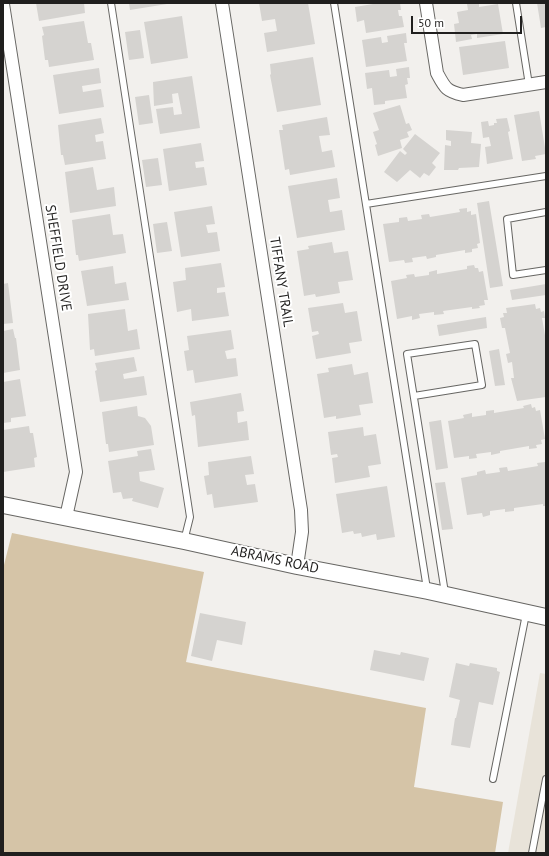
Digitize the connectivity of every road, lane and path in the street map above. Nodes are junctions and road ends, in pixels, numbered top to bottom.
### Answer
1 (111, 3) edge
2 (222, 3) edge
3 (334, 3) edge
4 (426, 3) edge
5 (516, 3) edge
6 (3, 4) edge
7 (546, 82) edge
8 (529, 85) junction
9 (546, 176) edge
10 (366, 204) junction
11 (546, 212) edge
12 (546, 270) edge
13 (414, 396) junction
14 (3, 505) edge
15 (66, 517) junction
16 (184, 541) junction
17 (297, 566) junction
18 (428, 591) junction
19 (445, 595) junction
20 (527, 613) junction
21 (546, 617) edge
22 (493, 779) dead end
23 (546, 779) edge
24 (532, 853) edge

1 - 16 lane
2 - 17 street, TIFFANY TRAIL
3 - 10 lane
4 - 8 street
5 - 8 lane
6 - 15 street, SHEFFIELD DRIVE
7 - 8 street
9 - 10 lane
10 - 18 lane
11 - 12 lane
13 - 13 lane
13 - 19 lane
14 - 15 main road, ABRAMS ROAD
15 - 16 main road, ABRAMS ROAD
16 - 17 main road, ABRAMS ROAD
17 - 18 main road, ABRAMS ROAD
18 - 19 main road, ABRAMS ROAD
19 - 20 main road, ABRAMS ROAD
20 - 21 main road, ABRAMS ROAD
20 - 22 lane
23 - 24 lane

